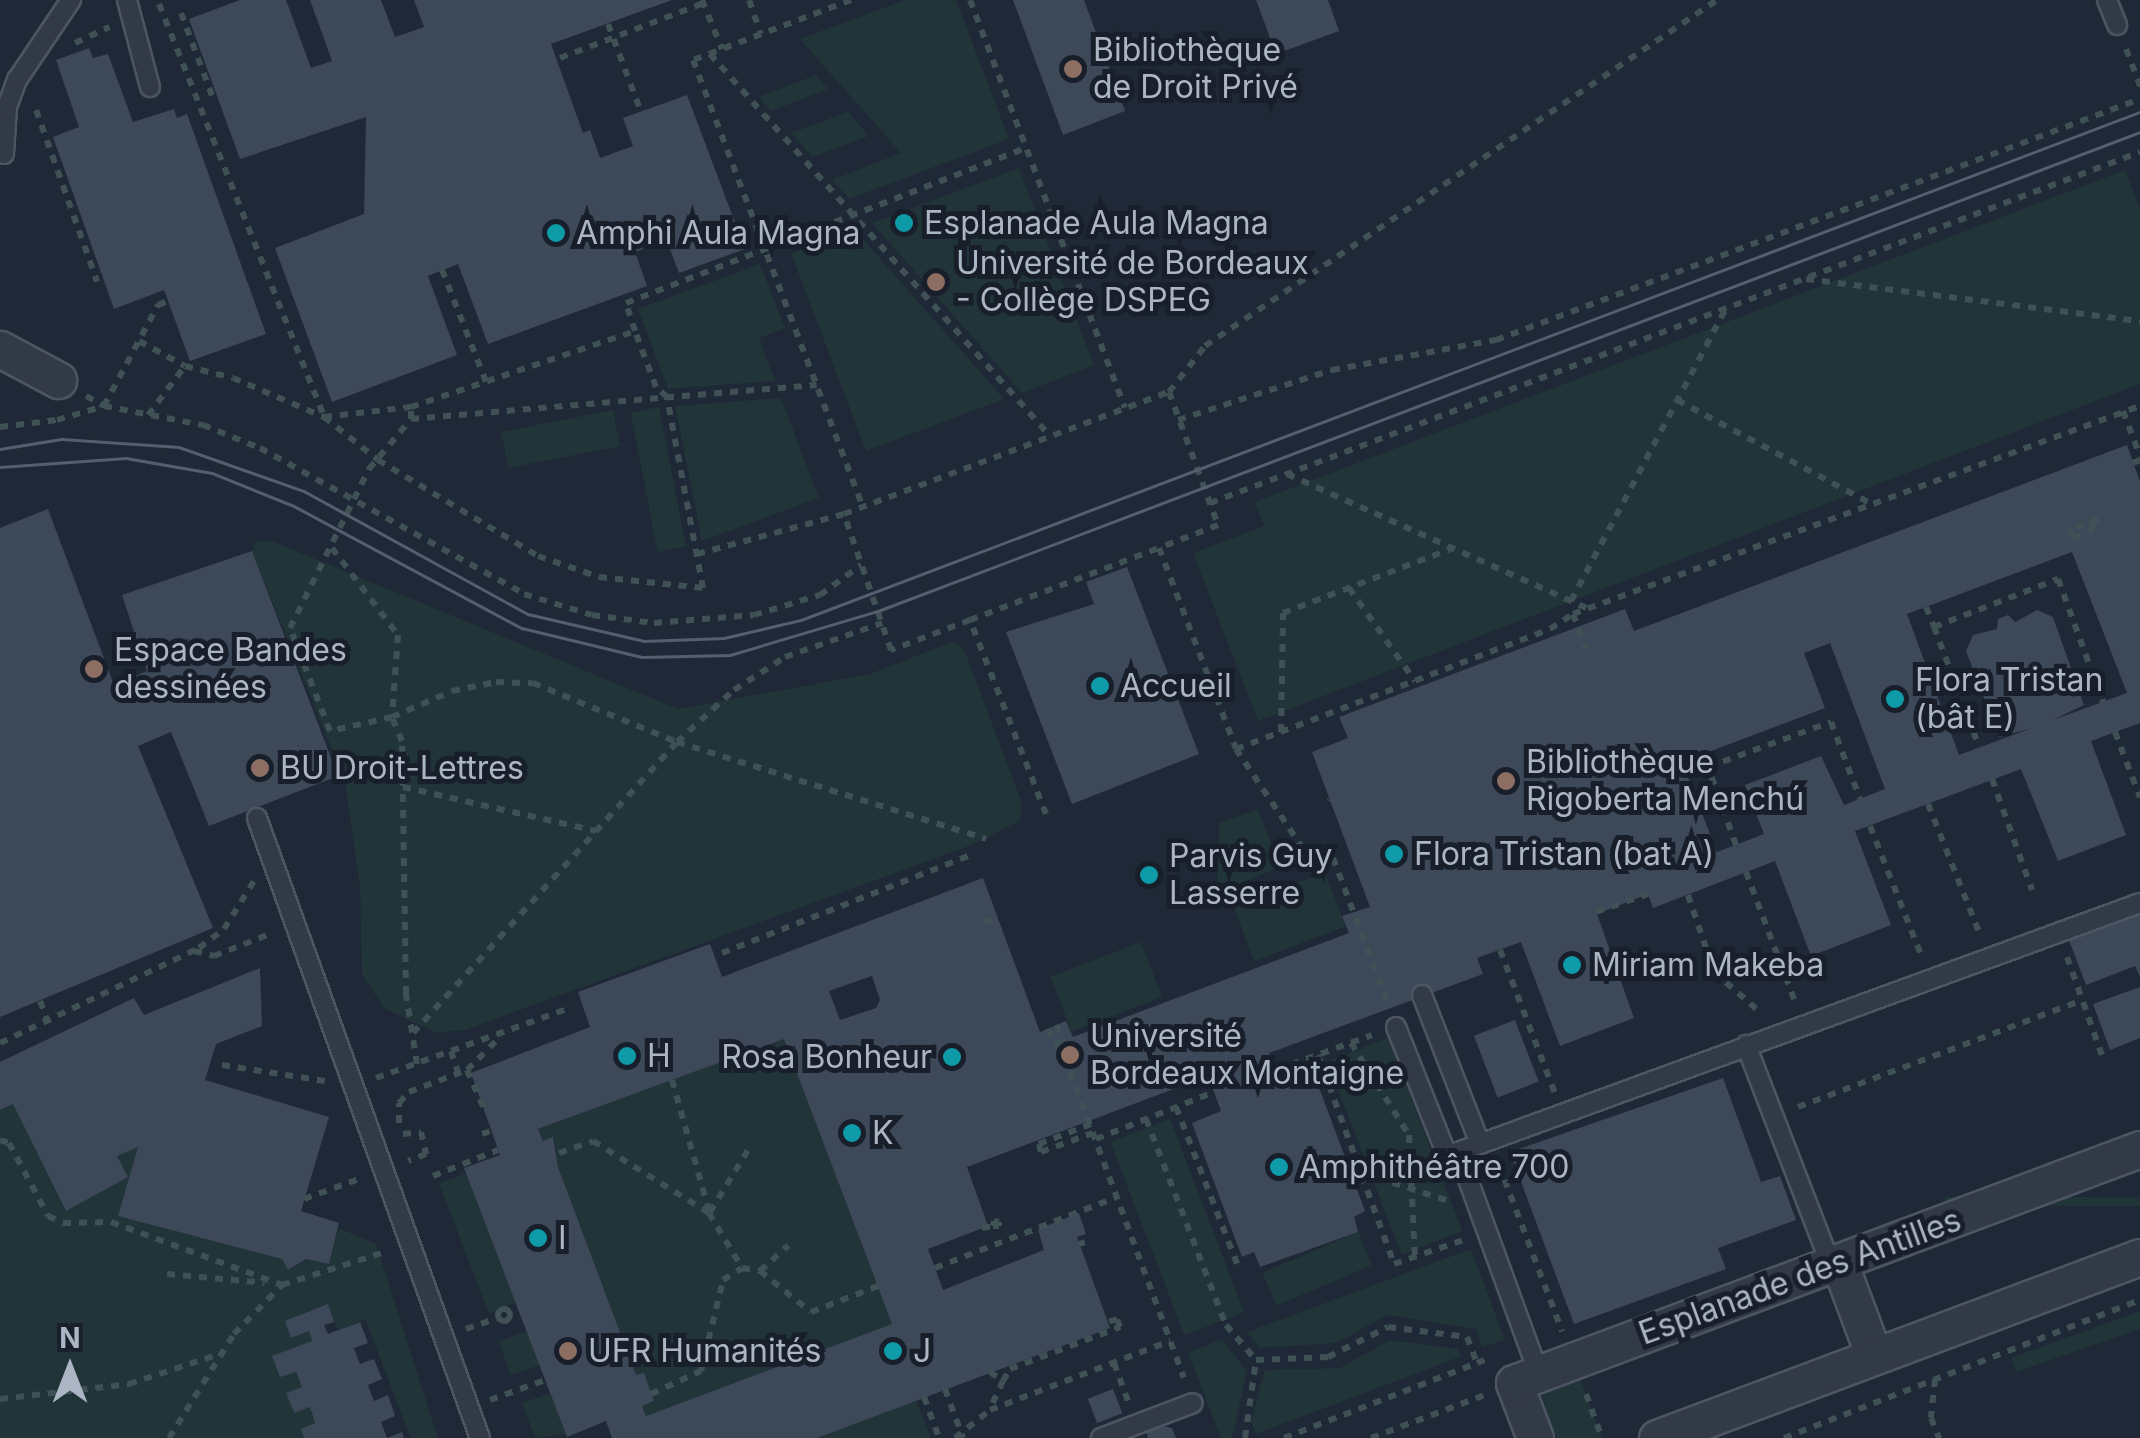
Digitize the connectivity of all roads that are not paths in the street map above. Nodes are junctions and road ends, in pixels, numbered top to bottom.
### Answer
1 (72, 0) edge
2 (2107, 0) edge
3 (130, 8) edge
4 (2116, 25) road end
5 (150, 88) dead end
6 (4, 154) dead end
7 (0, 350) edge
8 (58, 380) dead end
9 (257, 818) dead end
10 (2140, 903) edge
11 (1422, 996) dead end
12 (1396, 1027) road end
13 (1746, 1046) junction
14 (1484, 1142) junction
15 (2140, 1149) edge
16 (1458, 1152) junction
17 (2140, 1257) edge
18 (1835, 1264) junction
19 (1874, 1356) junction
20 (1527, 1366) junction
21 (1193, 1403) road end
22 (480, 1438) edge
23 (1101, 1438) edge
24 (1535, 1438) edge
25 (1657, 1438) edge

1 - 6 lane
2 - 4 lane
3 - 5 lane
7 - 8 street
9 - 22 lane
10 - 13 lane
11 - 14 lane
12 - 16 lane
13 - 14 lane
13 - 18 lane
14 - 16 lane
15 - 18 street, Esplanade des Antilles
16 - 20 lane
17 - 19 street
18 - 19 street
18 - 20 street, Esplanade des Antilles
19 - 25 street
20 - 24 street
21 - 23 lane

